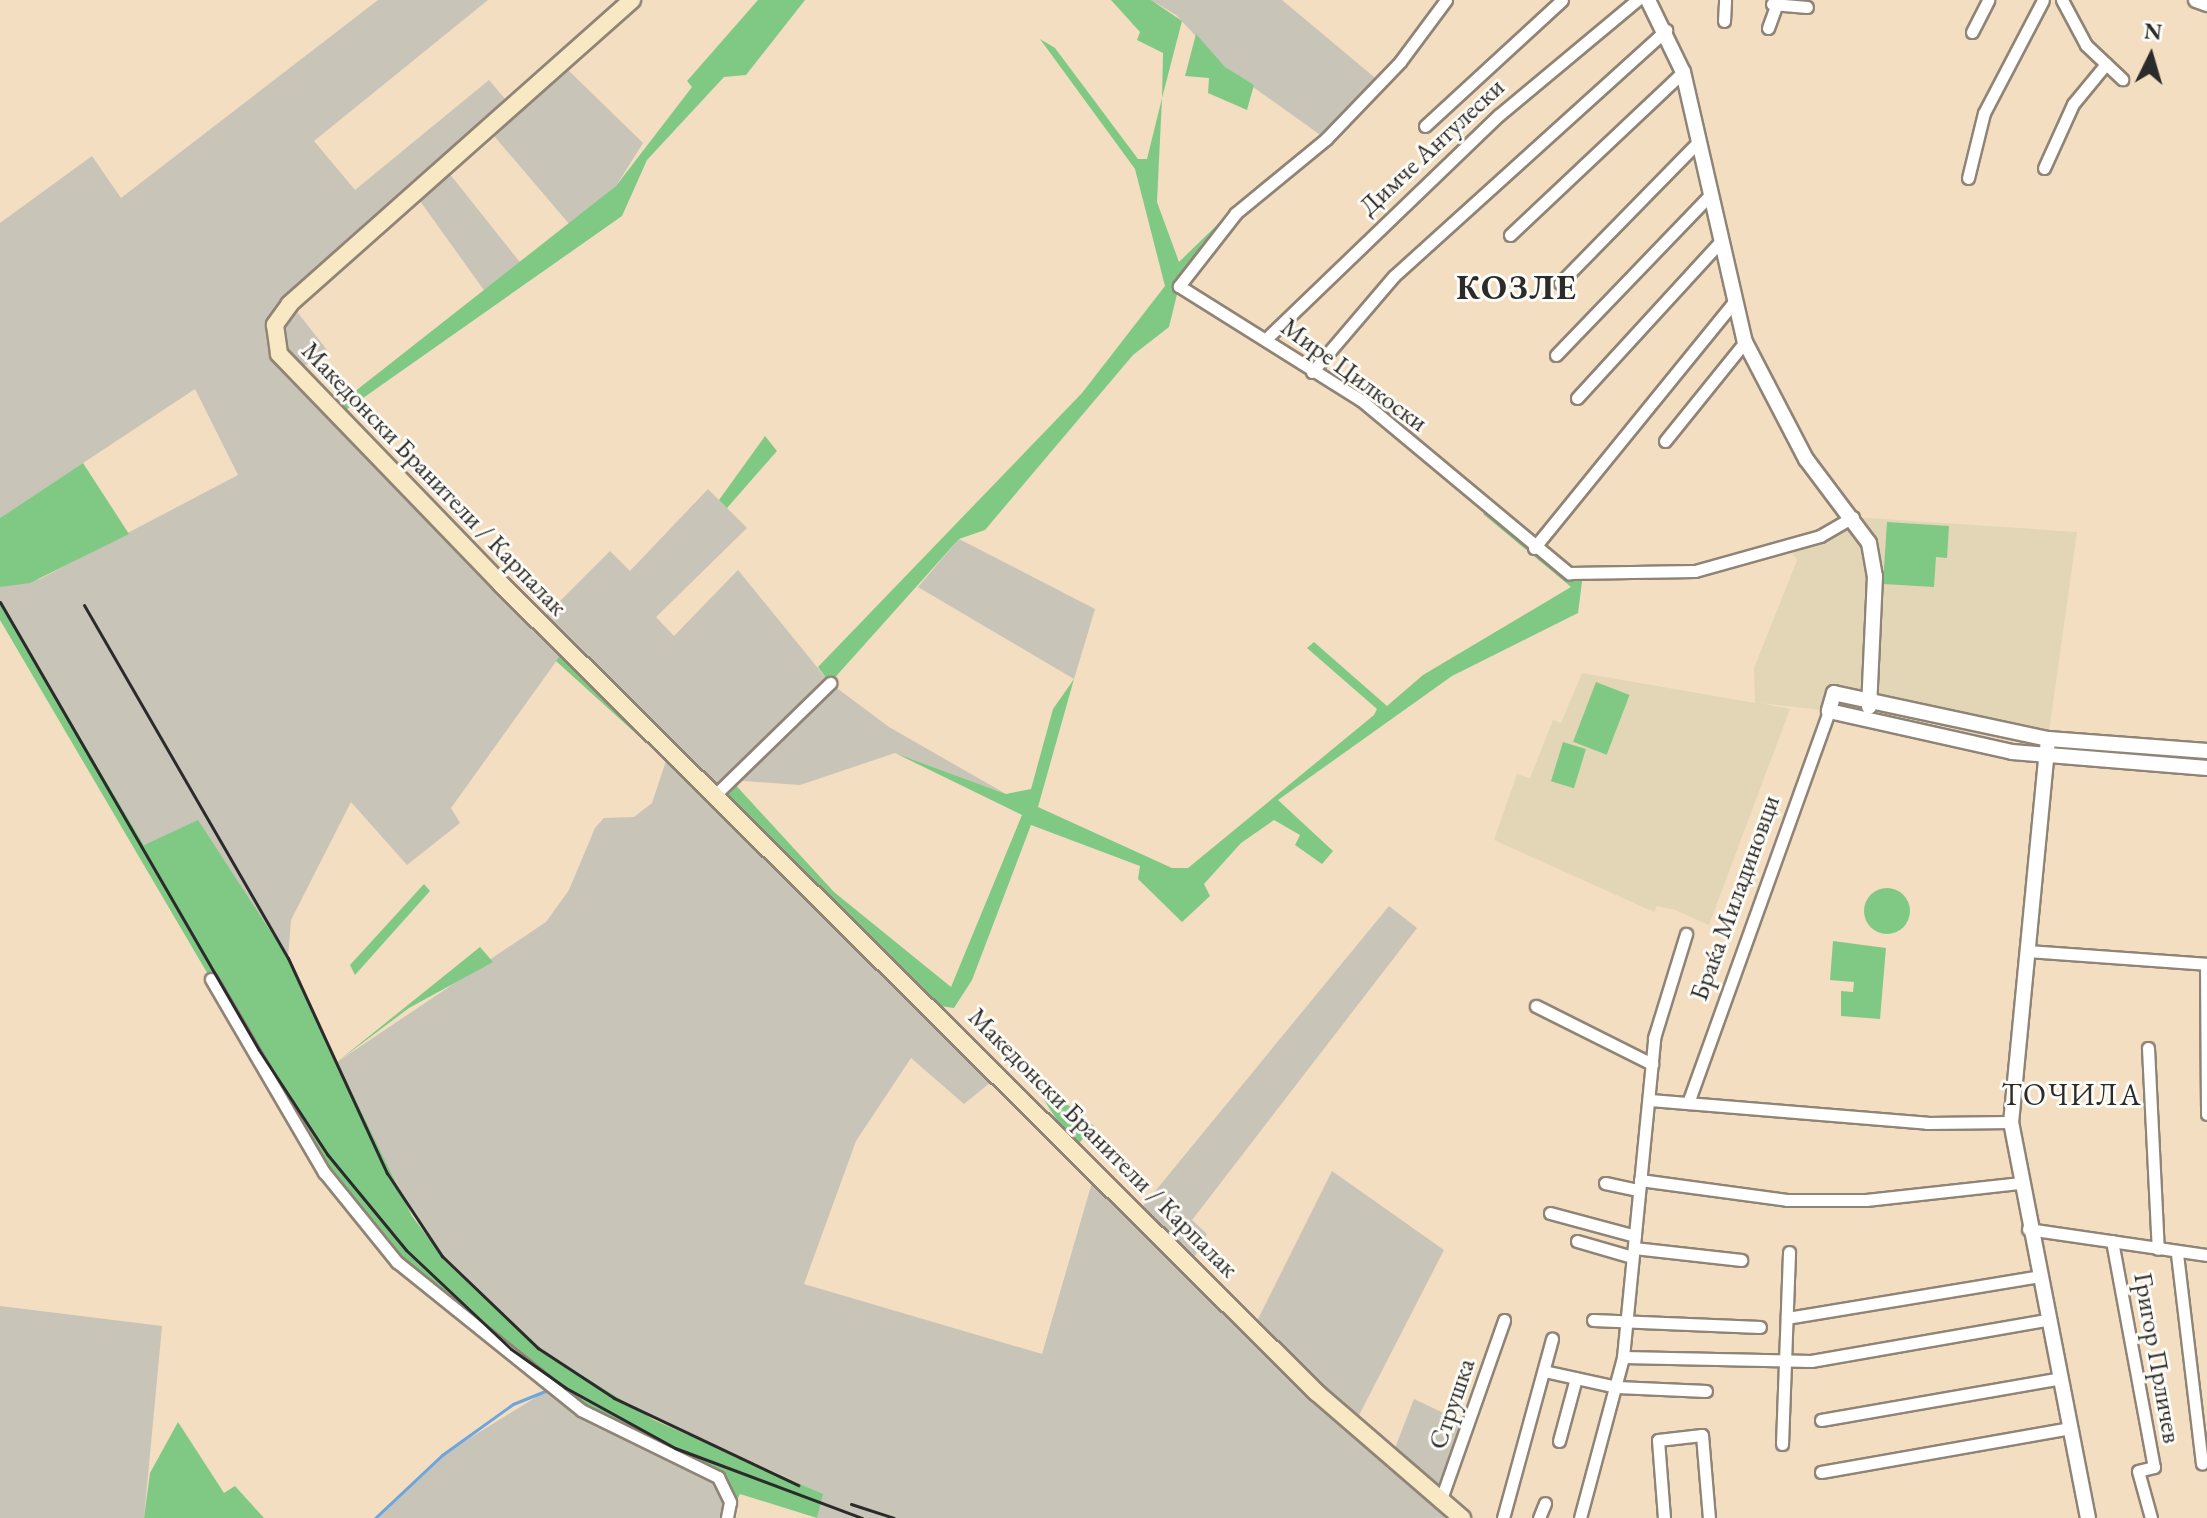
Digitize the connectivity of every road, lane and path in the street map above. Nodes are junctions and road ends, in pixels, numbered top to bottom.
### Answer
1 (632, 0) edge
2 (1446, 0) edge
3 (1562, 0) edge
4 (1637, 0) edge
5 (1648, 0) edge
6 (1725, 0) edge
7 (1988, 0) edge
8 (2043, 0) edge
9 (2062, 0) edge
10 (2196, 0) edge
11 (1775, 2) edge
12 (2207, 4) edge
13 (1807, 7) dead end
14 (1724, 21) dead end
15 (1768, 28) dead end
16 (1666, 30) junction
17 (1972, 32) dead end
18 (2106, 64) junction
19 (1683, 72) junction
20 (2122, 79) dead end
21 (1425, 126) dead end
22 (1698, 142) junction
23 (2044, 168) dead end
24 (1968, 178) dead end
25 (1709, 196) junction
26 (1510, 235) dead end
27 (1719, 243) junction
28 (1560, 283) dead end
29 (1733, 303) junction
30 (1267, 338) junction
31 (1745, 342) junction
32 (1556, 355) dead end
33 (1312, 372) junction
34 (1577, 398) dead end
35 (1665, 441) dead end
36 (1853, 517) junction
37 (1534, 548) junction
38 (830, 683) dead end
39 (1870, 701) junction
40 (1829, 711) junction
41 (1867, 720) junction
42 (2048, 739) junction
43 (2207, 751) edge
44 (2044, 756) junction
45 (2207, 768) edge
46 (717, 793) junction
47 (1686, 934) dead end
48 (2026, 951) junction
49 (2206, 964) edge
50 (211, 979) dead end
51 (1536, 1006) dead end
52 (2148, 1048) dead end
53 (1652, 1064) junction
54 (1650, 1100) junction
55 (1688, 1103) junction
56 (2207, 1114) edge
57 (2011, 1122) junction
58 (1605, 1183) dead end
59 (2021, 1183) junction
60 (1639, 1185) junction
61 (1550, 1213) dead end
62 (2028, 1229) junction
63 (1577, 1241) dead end
64 (2112, 1241) junction
65 (1634, 1247) junction
66 (2158, 1249) junction
67 (1789, 1252) dead end
68 (2177, 1254) junction
69 (2207, 1255) edge
70 (1741, 1260) dead end
71 (2036, 1277) junction
72 (1787, 1318) junction
73 (1504, 1320) dead end
74 (1593, 1320) dead end
75 (2046, 1320) junction
76 (1625, 1323) junction
77 (1760, 1327) dead end
78 (1552, 1339) dead end
79 (1623, 1357) junction
80 (1785, 1360) junction
81 (1544, 1371) junction
82 (1576, 1378) junction
83 (2057, 1379) junction
84 (1617, 1387) junction
85 (1706, 1391) dead end
86 (1821, 1420) dead end
87 (2066, 1429) junction
88 (1559, 1441) dead end
89 (1782, 1444) dead end
90 (2202, 1464) dead end
91 (1821, 1472) dead end
92 (1440, 1502) junction
93 (1545, 1503) dead end
94 (727, 1518) edge
95 (1462, 1518) edge
96 (1503, 1518) edge
97 (1539, 1518) edge
98 (1580, 1518) edge
99 (1664, 1518) edge
100 (1709, 1518) edge
101 (2088, 1518) edge
102 (2151, 1518) edge

1 - 46 main road, Македонски Бранители / Карпалак
2 - 30 street, Мире Цилкоски
3 - 21 street, Димче Антулески
4 - 30 street, Димче Антулески
5 - 16 street
6 - 14 street
7 - 17 street
8 - 24 street
9 - 18 street
10 - 12 street
11 - 13 street
11 - 15 street
16 - 19 street
16 - 33 street
18 - 20 street
18 - 23 street
19 - 22 street
19 - 26 street
22 - 25 street
22 - 28 street
25 - 27 street
25 - 32 street
27 - 29 street
27 - 34 street
29 - 31 street
29 - 37 street
30 - 33 street, Мире Цилкоски
31 - 35 street
31 - 36 street
33 - 37 street, Мире Цилкоски
36 - 37 street, Мире Цилкоски
36 - 39 street
38 - 46 street
39 - 40 street
39 - 41 street
39 - 42 street
40 - 41 street
40 - 55 street, Браќа Миладиновци
41 - 44 street
42 - 43 street
42 - 44 street
44 - 45 street
44 - 48 street
46 - 92 main road, Македонски Бранители / Карпалак
47 - 53 street
48 - 49 street
48 - 57 street
49 - 56 street
50 - 94 street
51 - 53 street
52 - 66 street
53 - 54 street
54 - 55 street
54 - 60 street
55 - 57 street
57 - 59 street
58 - 60 street
59 - 60 street
59 - 62 street
60 - 65 street
61 - 65 street
62 - 64 street
62 - 71 street
63 - 65 street
64 - 66 street
64 - 102 street, Григор Прличев
65 - 70 street
65 - 76 street
66 - 68 street
67 - 72 street
68 - 69 street
68 - 90 street
71 - 72 street
71 - 75 street
72 - 80 street
73 - 92 street, Струшка
74 - 76 street
75 - 80 street
75 - 83 street
76 - 77 street
76 - 79 street
78 - 81 street
79 - 80 street
79 - 84 street
80 - 89 street
81 - 82 street
81 - 96 street
82 - 84 street
82 - 88 street
83 - 86 street
83 - 87 street
84 - 85 street
84 - 98 street
87 - 91 street
87 - 101 street
92 - 95 main road, Македонски Бранители / Карпалак
93 - 97 street
99 - 100 street

